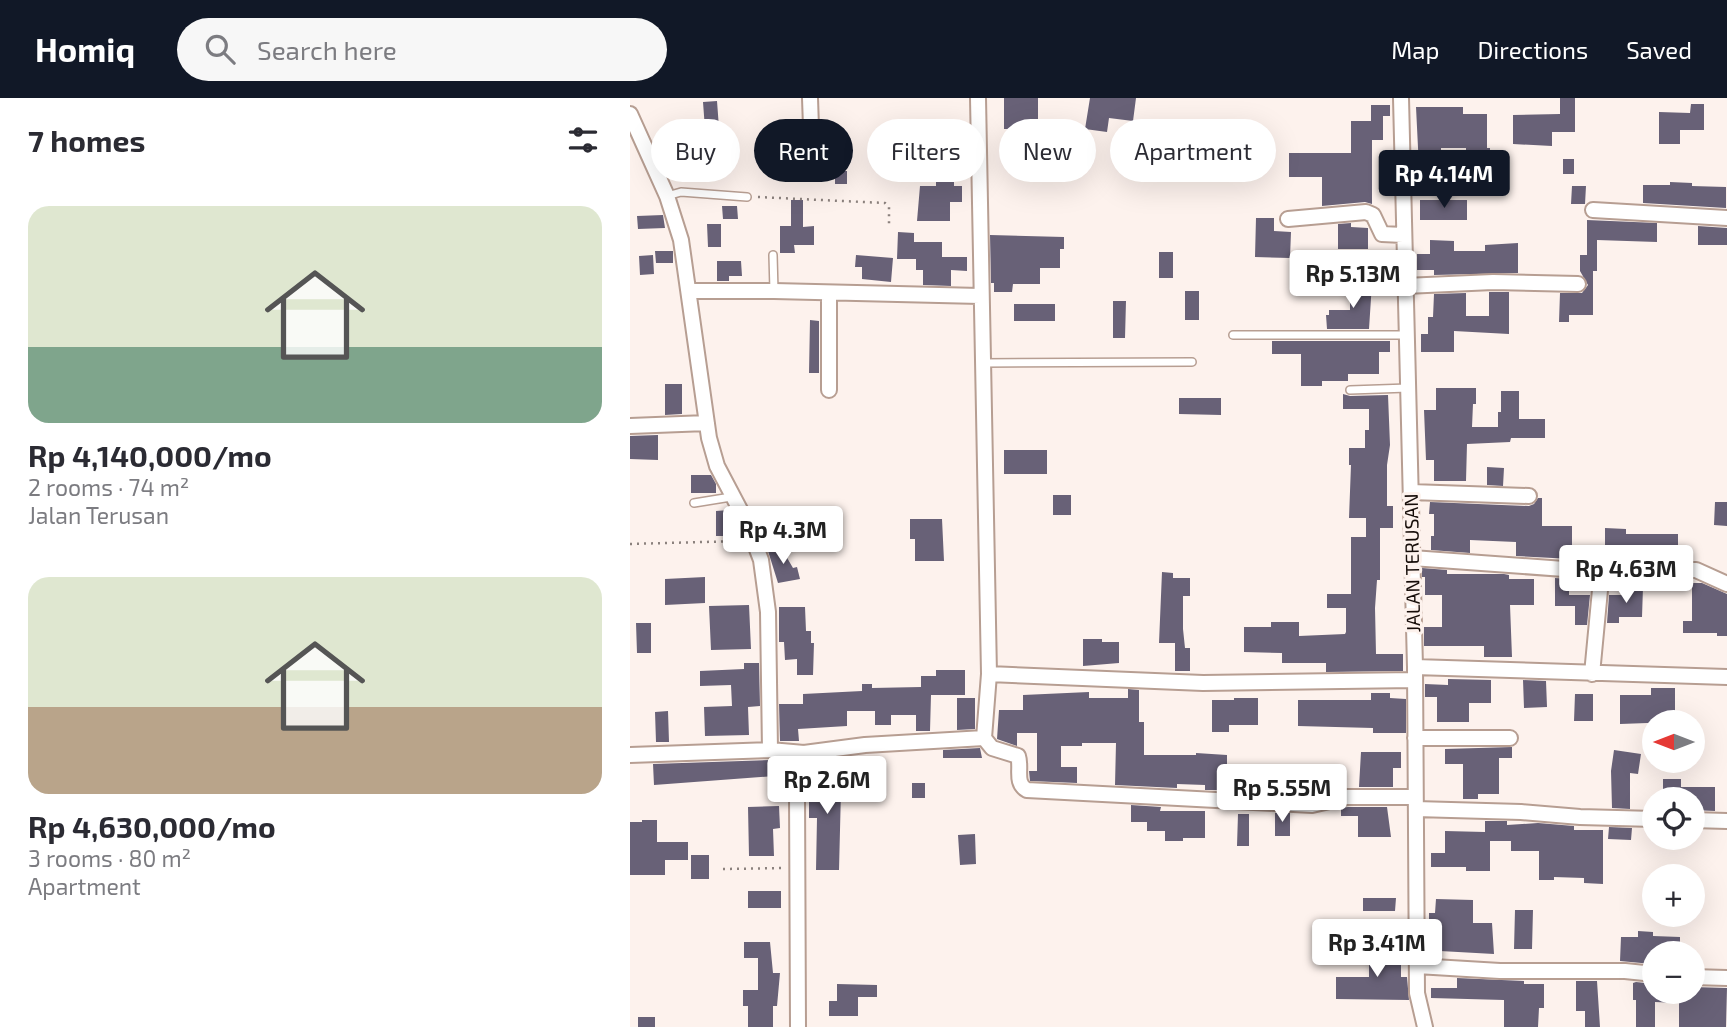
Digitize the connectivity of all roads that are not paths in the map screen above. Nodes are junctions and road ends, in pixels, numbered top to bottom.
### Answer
1 (810, 98) edge
2 (978, 98) edge
3 (1401, 98) edge
4 (630, 114) edge
5 (811, 119) edge
6 (672, 194) junction
7 (747, 197) road end
8 (1593, 210) dead end
9 (1727, 218) edge
10 (1288, 219) dead end
11 (1403, 235) junction
12 (773, 255) dead end
13 (1577, 284) dead end
14 (1405, 286) junction
15 (697, 291) junction
16 (774, 291) junction
17 (830, 293) junction
18 (980, 296) junction
19 (1233, 335) dead end
20 (1407, 335) junction
21 (1192, 362) dead end
22 (982, 363) junction
23 (1409, 388) junction
24 (829, 390) dead end
25 (1350, 390) dead end
26 (707, 423) junction
27 (630, 426) edge
28 (1411, 492) junction
29 (1529, 496) dead end
30 (731, 497) junction
31 (694, 503) dead end
32 (1412, 558) junction
33 (1602, 569) junction
34 (1727, 583) edge
35 (1415, 673) junction
36 (989, 674) junction
37 (1592, 674) junction
38 (1727, 677) edge
39 (984, 738) junction
40 (1415, 738) junction
41 (1510, 738) dead end
42 (770, 750) junction
43 (804, 753) junction
44 (630, 755) edge
45 (1415, 803) junction
46 (1642, 819) edge
47 (1705, 820) edge
48 (1727, 821) edge
49 (1417, 966) junction
50 (1642, 973) edge
51 (1705, 977) edge
52 (1727, 978) edge
53 (799, 1027) edge
54 (1425, 1027) edge

1 - 5 street
2 - 18 street
3 - 11 street, JALAN TERUSAN
4 - 6 street
6 - 7 lane
6 - 15 street
8 - 9 street
10 - 11 street
11 - 14 street, JALAN TERUSAN
12 - 16 lane
13 - 14 street
14 - 20 street, JALAN TERUSAN
15 - 16 street
15 - 26 street
16 - 17 street
17 - 18 street
17 - 24 street
18 - 22 street
19 - 20 lane
20 - 23 street, JALAN TERUSAN
21 - 22 lane
22 - 36 street
23 - 25 lane
23 - 28 street, JALAN TERUSAN
26 - 27 street
26 - 30 street
28 - 29 street
28 - 32 street, JALAN TERUSAN
30 - 31 lane
30 - 42 street
32 - 33 street
32 - 35 street, JALAN TERUSAN
33 - 34 street
33 - 37 street
35 - 36 street
35 - 37 street
35 - 40 street, JALAN TERUSAN
36 - 39 street
37 - 38 street
39 - 43 street
39 - 45 street
40 - 41 street
40 - 45 street, JALAN TERUSAN
42 - 43 street
42 - 44 street
43 - 53 street
45 - 46 street
45 - 49 street, JALAN TERUSAN
47 - 48 street
49 - 50 street
49 - 54 street, JALAN TERUSAN
51 - 52 street

